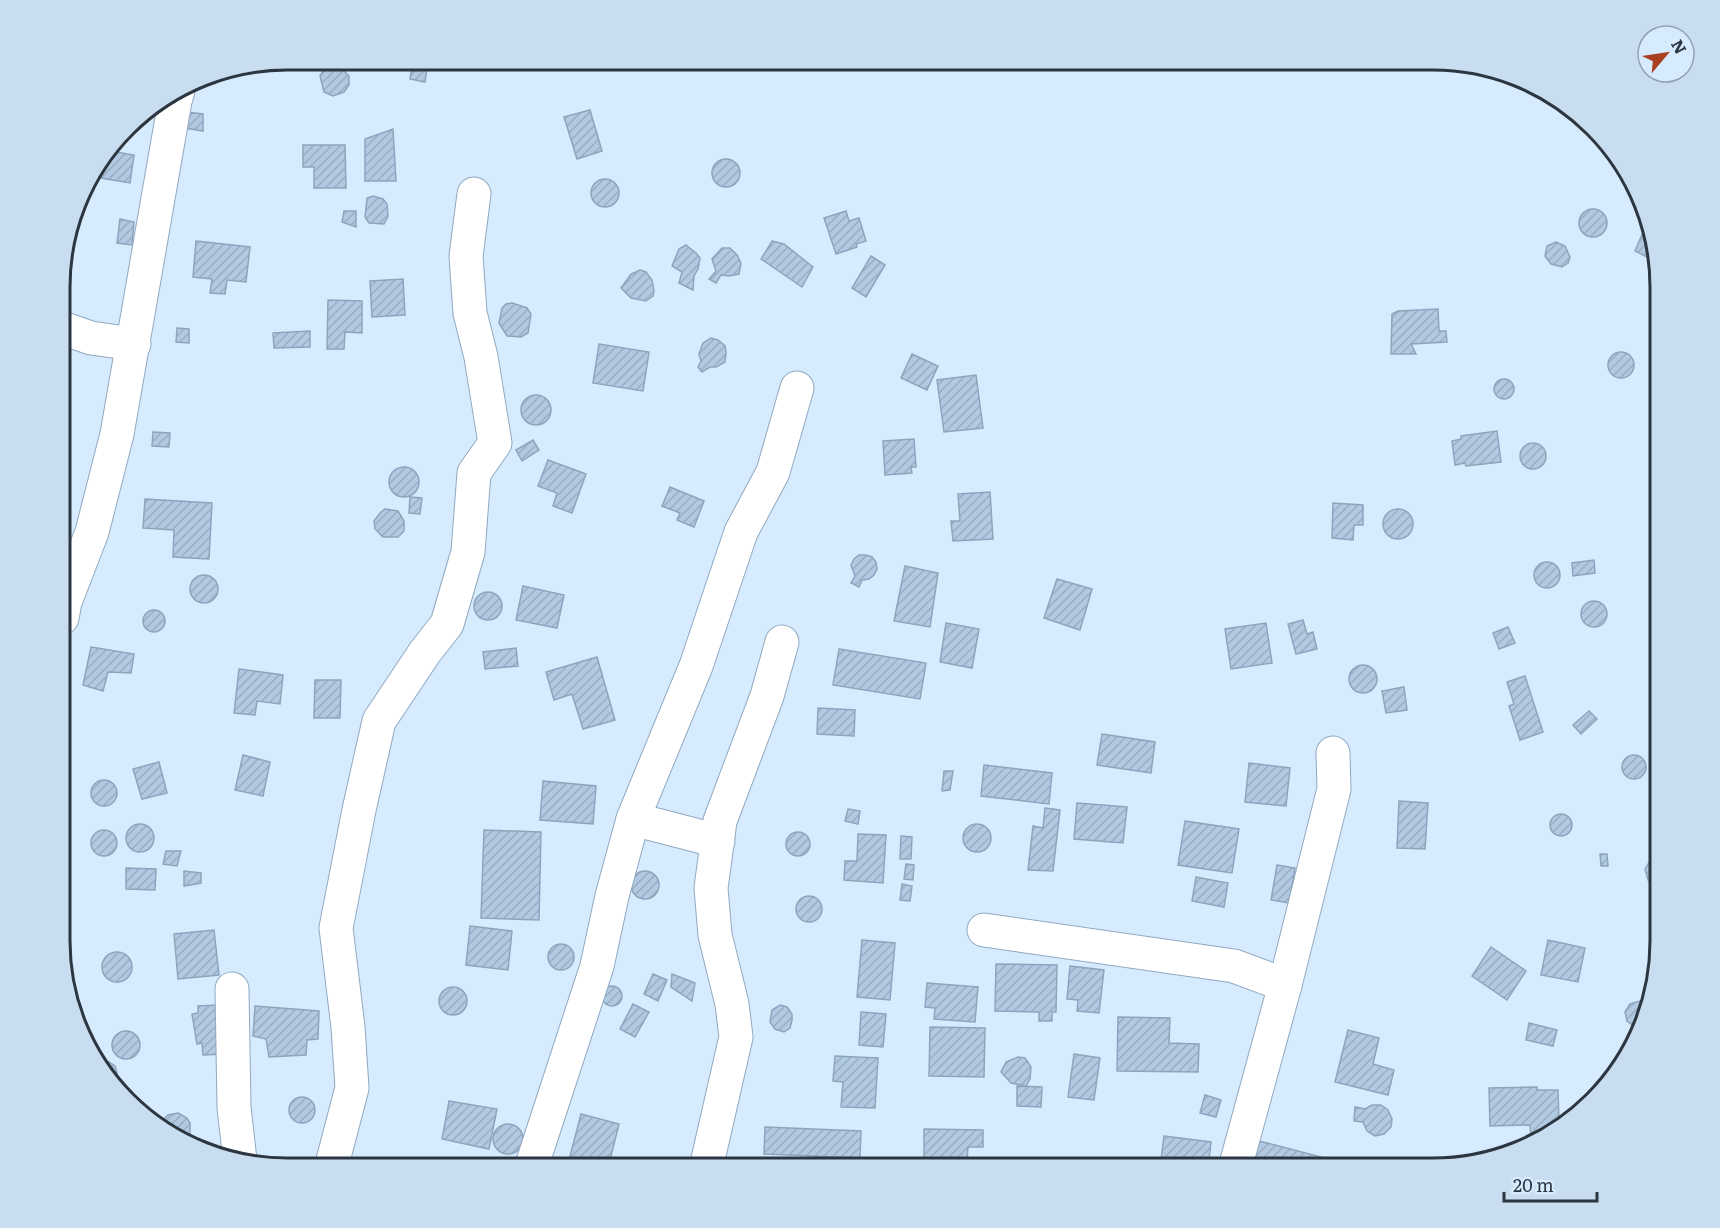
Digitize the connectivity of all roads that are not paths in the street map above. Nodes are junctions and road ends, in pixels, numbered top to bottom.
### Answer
1 (175, 102) edge
2 (474, 194) dead end
3 (70, 331) edge
4 (134, 344) junction
5 (797, 387) dead end
6 (70, 589) edge
7 (782, 642) dead end
8 (1333, 753) dead end
9 (633, 819) junction
10 (718, 841) junction
11 (984, 930) dead end
12 (1285, 985) junction
13 (232, 989) dead end
14 (239, 1152) edge
15 (334, 1158) edge
16 (534, 1158) edge
17 (708, 1158) edge
18 (1238, 1158) edge

1 - 4 street
2 - 15 street
3 - 4 street
4 - 6 street
5 - 9 street
7 - 10 street
8 - 12 street
9 - 10 street
9 - 16 street
10 - 17 street
11 - 12 street
12 - 18 street
13 - 14 street

